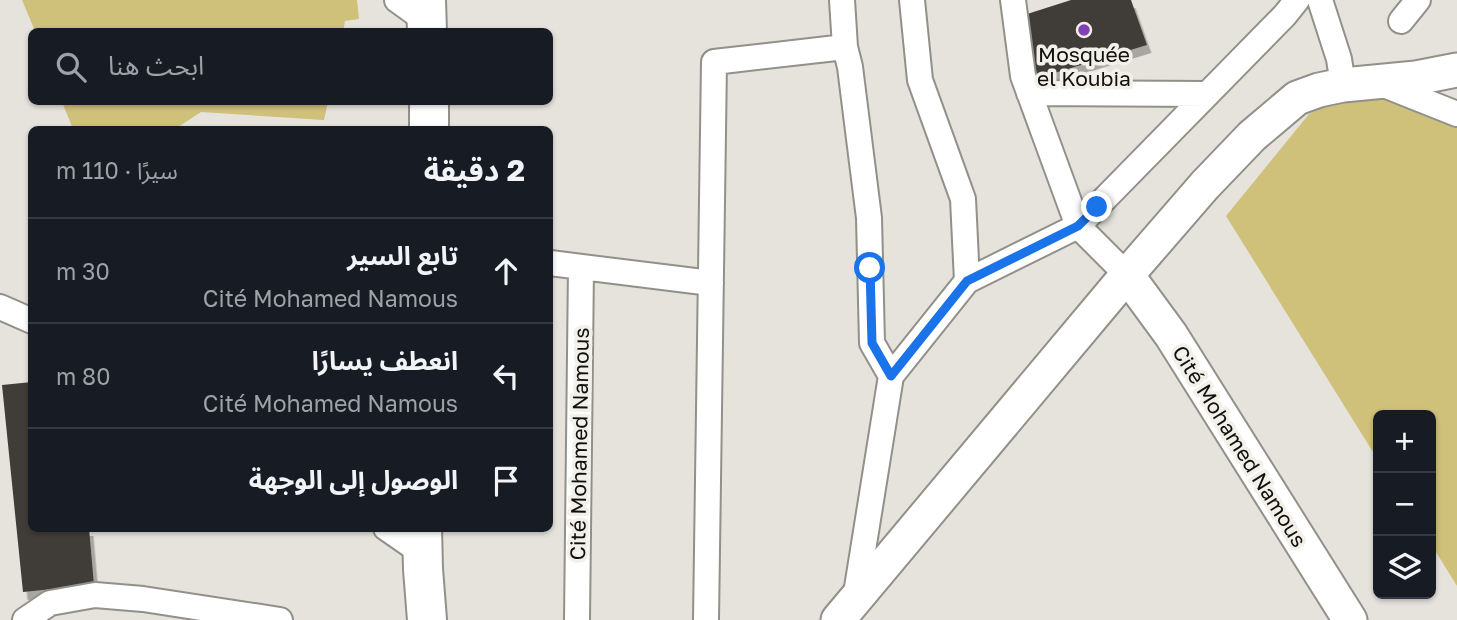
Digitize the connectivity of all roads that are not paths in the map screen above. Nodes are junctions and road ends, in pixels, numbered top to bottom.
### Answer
1 (842, 0) edge
2 (912, 0) edge
3 (1013, 0) edge
4 (1297, 0) edge
5 (1320, 0) edge
6 (1419, 0) edge
7 (1402, 20) dead end
8 (845, 47) junction
9 (1457, 70) edge
10 (1378, 82) junction
11 (1343, 85) junction
12 (1029, 93) junction
13 (1206, 94) junction
14 (429, 105) edge
15 (1457, 114) edge
16 (429, 126) edge
17 (1078, 226) junction
18 (553, 263) edge
19 (581, 267) junction
20 (1127, 275) junction
21 (967, 281) junction
22 (711, 284) junction
23 (0, 307) edge
24 (28, 319) edge
25 (891, 376) junction
26 (397, 532) edge
27 (422, 541) edge
28 (846, 610) edge
29 (24, 620) edge
30 (280, 620) edge
31 (428, 620) edge
32 (577, 620) edge
33 (706, 620) edge
34 (1350, 620) edge

1 - 8 street
2 - 21 street
3 - 12 street, Cité Mohamed Namous
4 - 13 street
5 - 11 street
6 - 7 street
8 - 22 street
8 - 25 street
9 - 10 main road
10 - 11 main road
10 - 15 street
11 - 20 main road
12 - 13 street
12 - 17 street, Cité Mohamed Namous
13 - 17 street
14 - 16 main road
17 - 20 street, Cité Mohamed Namous
17 - 21 street
18 - 19 street
19 - 22 street
19 - 32 street, Cité Mohamed Namous
20 - 28 main road
20 - 34 main road, Cité Mohamed Namous
21 - 25 street
22 - 33 street
23 - 24 street
25 - 28 street
26 - 27 street
27 - 31 main road
29 - 30 street

